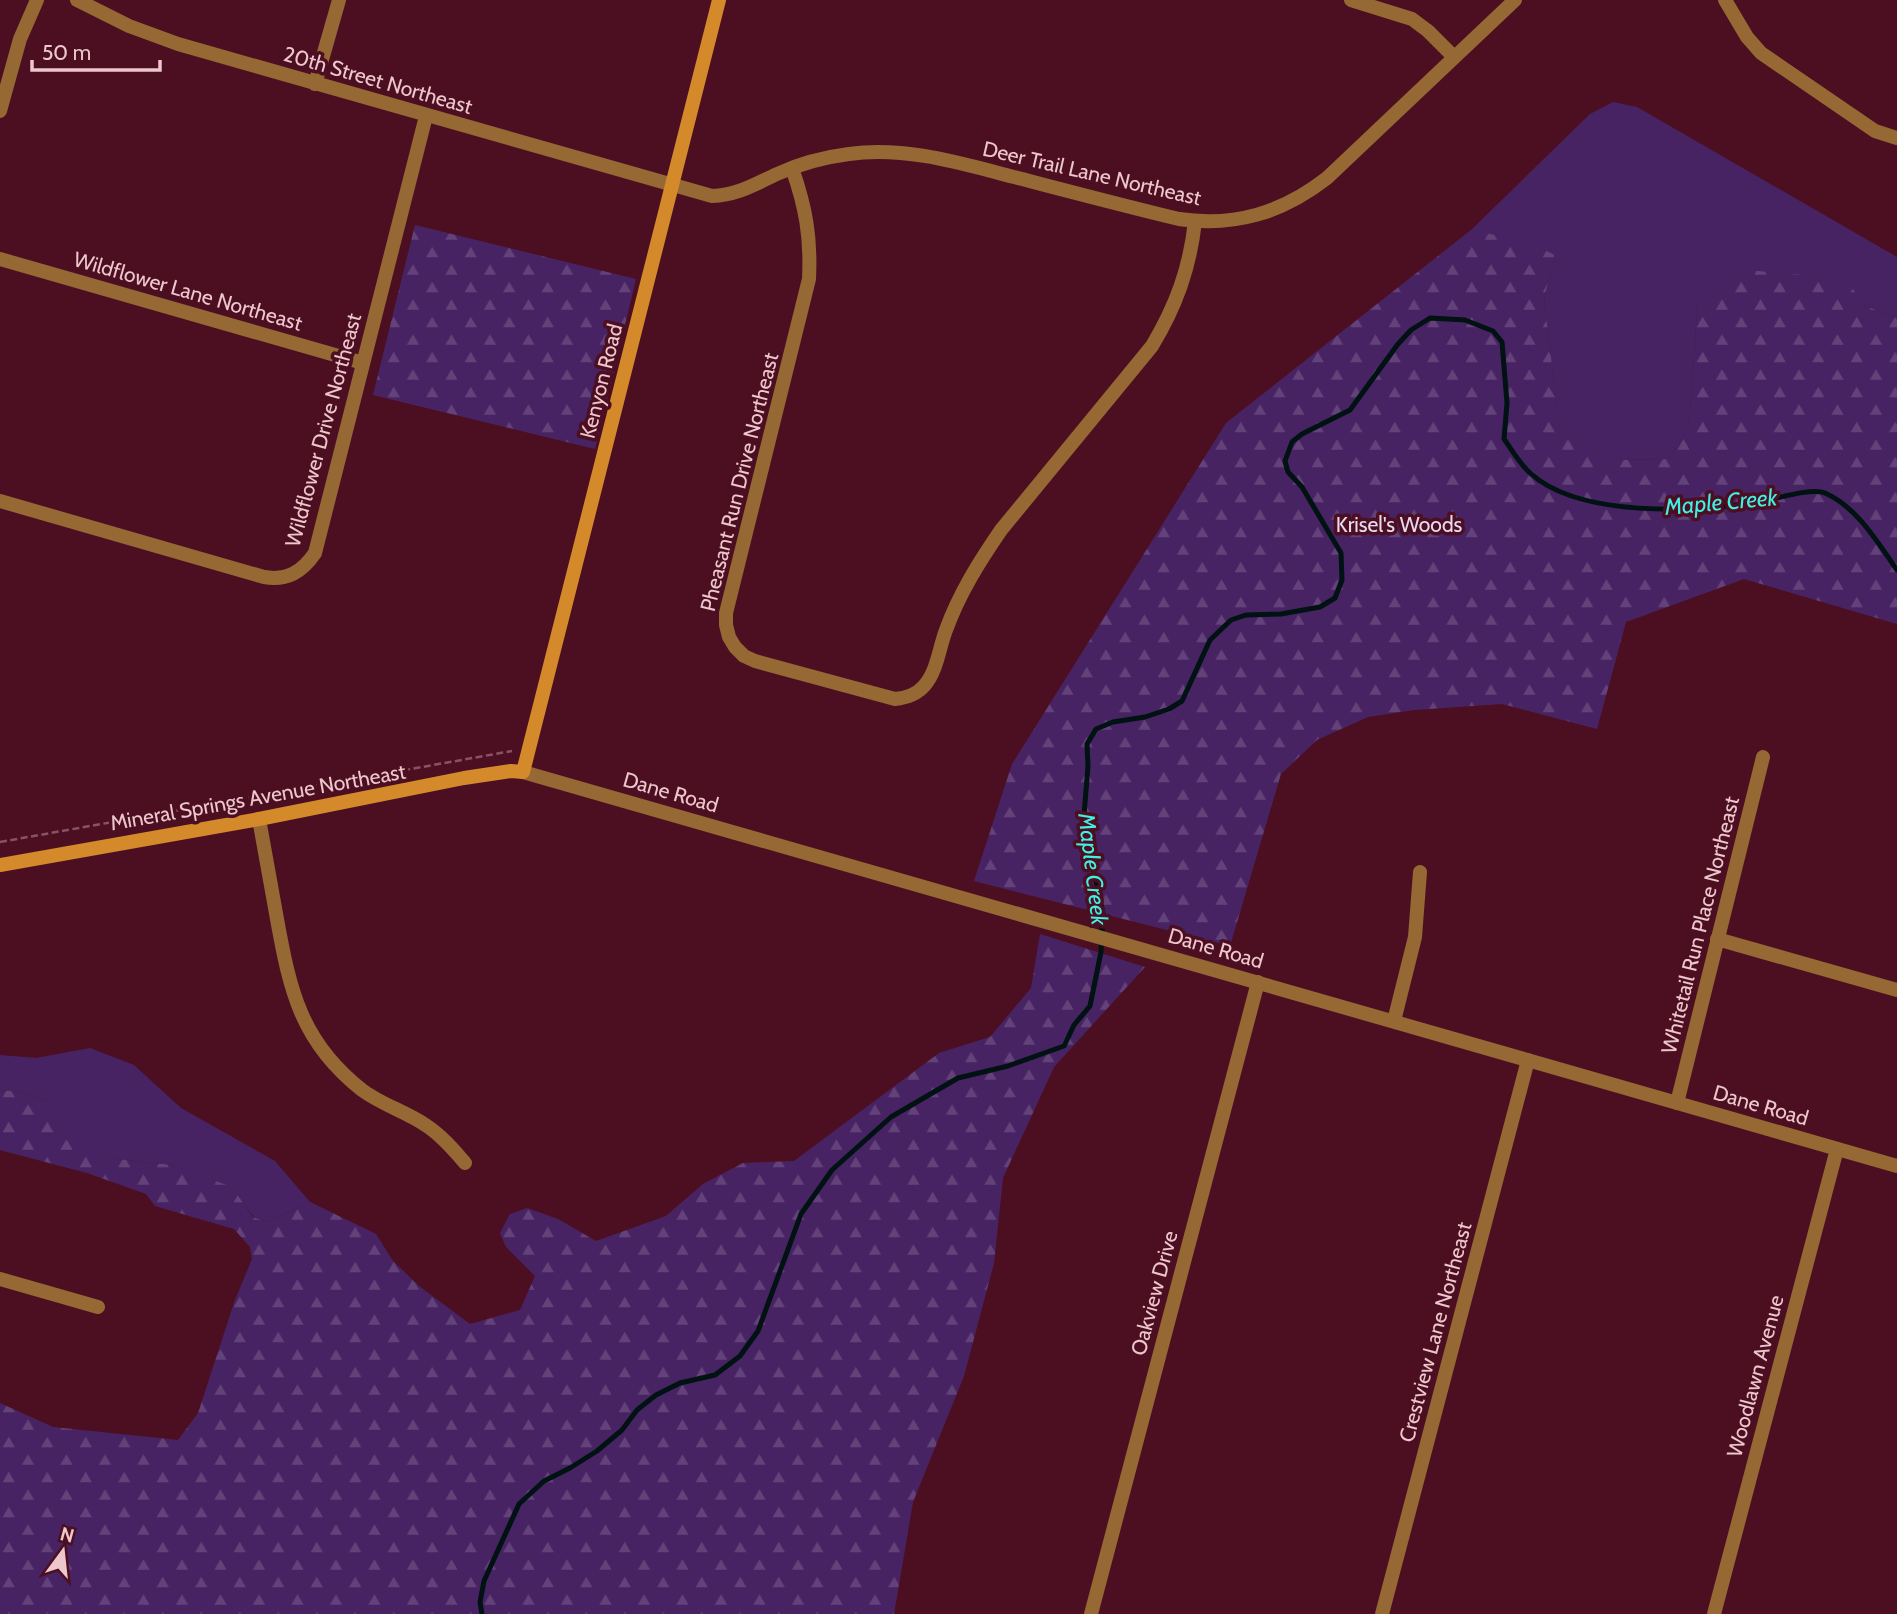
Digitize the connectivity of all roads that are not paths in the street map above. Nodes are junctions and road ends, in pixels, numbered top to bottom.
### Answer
1 (37, 0) edge
2 (78, 0) edge
3 (339, 0) edge
4 (719, 0) edge
5 (1351, 0) edge
6 (1515, 0) edge
7 (1725, 0) edge
8 (1454, 57) junction
9 (315, 84) junction
10 (0, 111) edge
11 (426, 116) junction
12 (1897, 138) edge
13 (792, 168) junction
14 (672, 186) junction
15 (1195, 221) junction
16 (0, 259) edge
17 (363, 363) junction
18 (0, 501) edge
19 (1763, 757) dead end
20 (523, 772) junction
21 (258, 819) junction
22 (0, 865) edge
23 (1420, 872) dead end
24 (1717, 939) junction
25 (1258, 982) junction
26 (1897, 990) edge
27 (1394, 1021) junction
28 (1528, 1060) junction
29 (1677, 1102) junction
30 (1837, 1149) junction
31 (465, 1163) dead end
32 (1897, 1166) edge
33 (0, 1279) edge
34 (98, 1307) dead end
35 (1091, 1614) edge
36 (1382, 1614) edge
37 (1714, 1614) edge

1 - 10 street
2 - 9 street, 20th Street Northeast
3 - 9 street
4 - 14 main road, Kenyon Road
5 - 8 street
6 - 8 street, Deer Trail Lane Northeast
7 - 12 street
8 - 15 street, Deer Trail Lane Northeast
9 - 11 street, 20th Street Northeast
11 - 14 street, 20th Street Northeast
11 - 17 street, Wildflower Drive Northeast
13 - 14 street, Deer Trail Lane Northeast
13 - 15 street, Deer Trail Lane Northeast
13 - 15 street, Pheasant Run Drive Northeast
14 - 20 main road, Kenyon Road
16 - 17 street, Wildflower Lane Northeast
17 - 18 street, Wildflower Drive Northeast
19 - 24 street, Whitetail Run Place Northeast
20 - 21 main road, Mineral Springs Avenue Northeast
20 - 25 street, Dane Road
21 - 22 main road, Mineral Springs Avenue Northeast
21 - 31 street
23 - 27 street
24 - 26 street
24 - 29 street, Whitetail Run Place Northeast
25 - 27 street, Dane Road
25 - 35 street, Oakview Drive
27 - 28 street, Dane Road
28 - 29 street, Dane Road
28 - 36 street, Crestview Lane Northeast
29 - 30 street, Dane Road
30 - 32 street, Dane Road
30 - 37 street, Woodlawn Avenue
33 - 34 street

